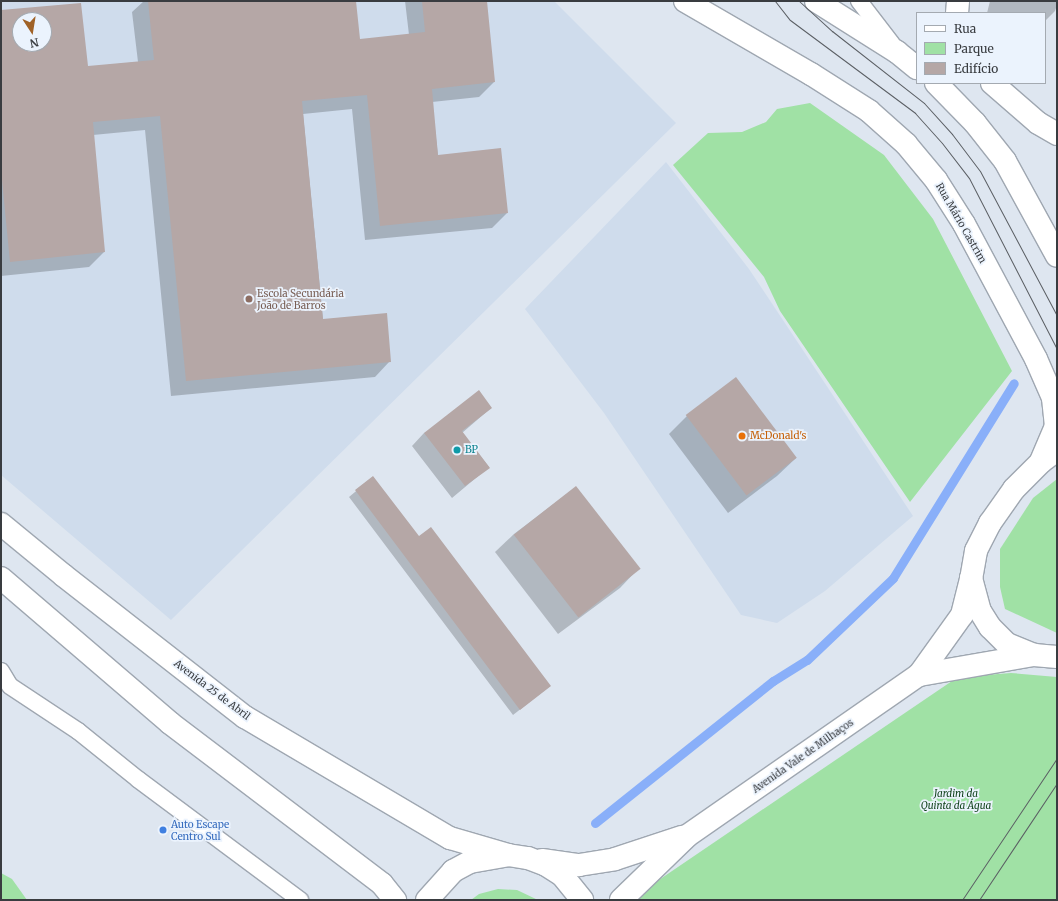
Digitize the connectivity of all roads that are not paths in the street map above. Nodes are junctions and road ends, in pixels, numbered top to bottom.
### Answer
1 (685, 1) edge
2 (816, 1) edge
3 (859, 1) edge
4 (958, 1) edge
5 (957, 12) edge
6 (897, 52) junction
7 (916, 67) edge
8 (937, 84) edge
9 (993, 84) edge
10 (1057, 134) edge
11 (1057, 256) edge
12 (1049, 456) edge
13 (1, 524) edge
14 (1, 578) edge
15 (971, 578) junction
16 (1034, 655) junction
17 (1057, 656) edge
18 (1, 670) edge
19 (919, 675) junction
20 (686, 836) junction
21 (518, 857) junction
22 (300, 900) edge
23 (395, 900) edge
24 (427, 900) edge
25 (582, 900) edge
26 (621, 900) edge

1 - 12 main road, Rua Mário Castrim
2 - 6 main road
3 - 6 lane
4 - 5 main road
6 - 7 main road
8 - 11 main road
9 - 10 main road
12 - 15 main road, Avenida Vale de Milhaços
13 - 21 main road, Avenida 25 de Abril
14 - 23 main road
15 - 16 main road
15 - 19 main road, Avenida Vale de Milhaços
16 - 17 main road
16 - 19 main road, Avenida Vale de Milhaços
18 - 22 lane
19 - 20 main road, Avenida Vale de Milhaços
20 - 21 main road, Avenida Vale de Milhaços
20 - 26 main road, Avenida Vale de Milhaços
21 - 24 main road
21 - 25 main road

